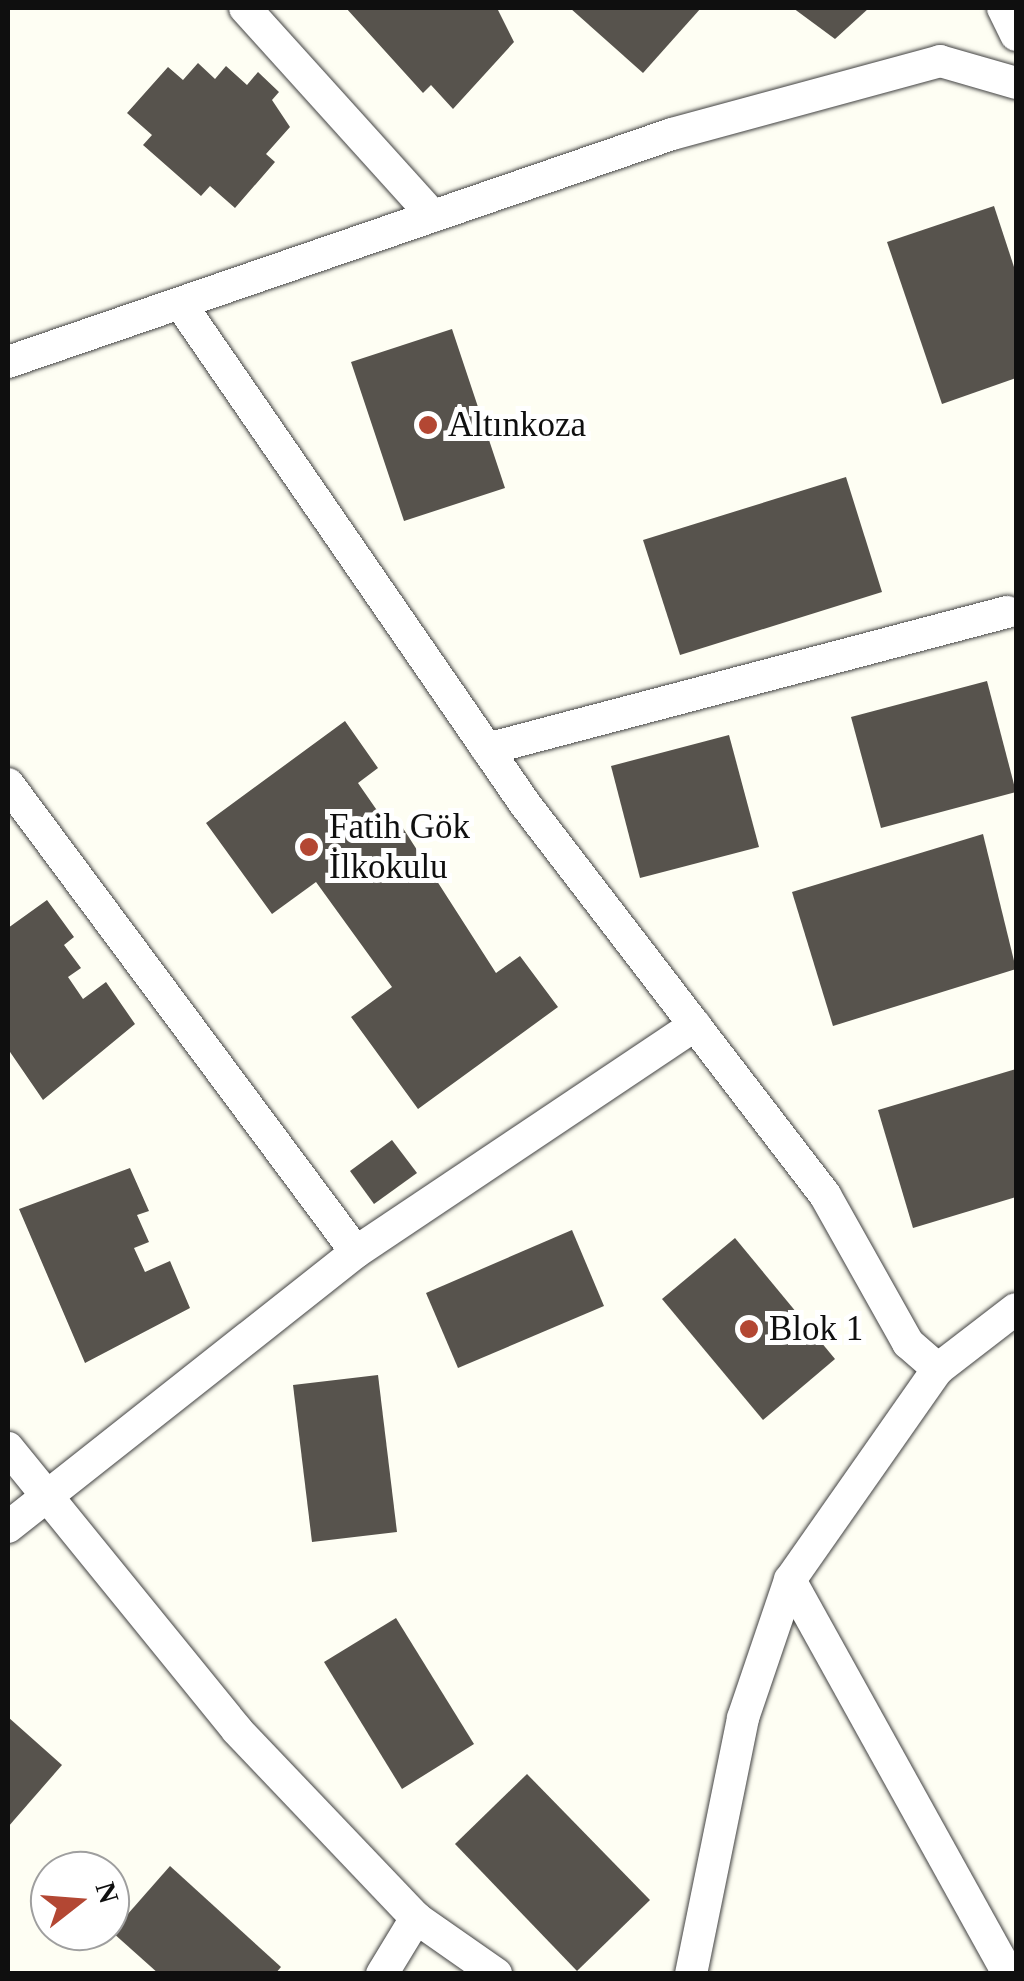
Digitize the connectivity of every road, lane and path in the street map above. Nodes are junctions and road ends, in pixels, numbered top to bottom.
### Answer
1 (245, 8) edge
2 (1004, 8) edge
3 (1016, 35) edge
4 (1016, 83) edge
5 (433, 216) junction
6 (182, 306) junction
7 (8, 362) edge
8 (1008, 612) dead end
9 (487, 749) junction
10 (8, 784) edge
11 (695, 1024) junction
12 (356, 1252) junction
13 (1016, 1308) edge
14 (938, 1369) junction
15 (8, 1448) edge
16 (44, 1500) junction
17 (8, 1527) edge
18 (790, 1580) junction
19 (416, 1918) junction
20 (382, 1974) edge
21 (496, 1974) edge
22 (691, 1974) edge
23 (1008, 1974) edge

1 - 5 street
2 - 3 street
4 - 5 street
5 - 6 street
6 - 7 street
6 - 9 street
8 - 9 street
9 - 11 street
10 - 12 street
11 - 12 street
11 - 14 street
12 - 16 street
13 - 14 street
14 - 18 street
15 - 16 street
16 - 17 street
16 - 19 street
18 - 22 street
18 - 23 street
19 - 20 street
19 - 21 street

